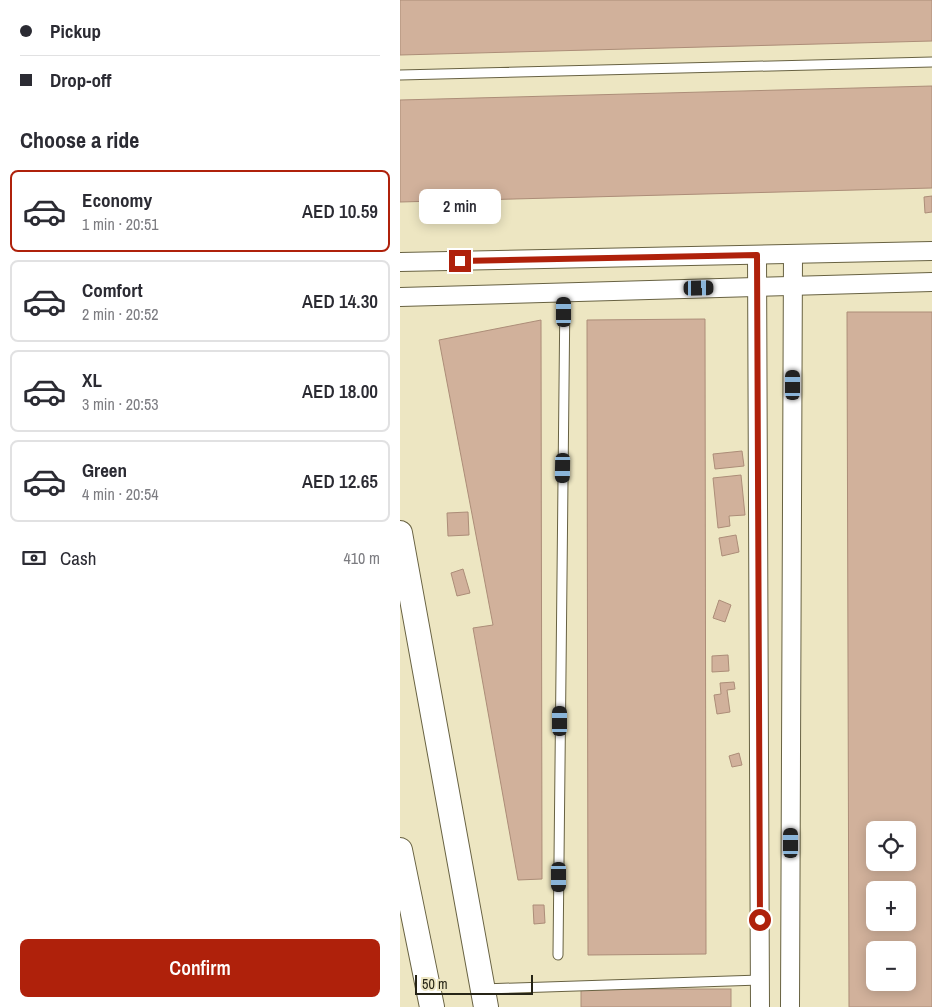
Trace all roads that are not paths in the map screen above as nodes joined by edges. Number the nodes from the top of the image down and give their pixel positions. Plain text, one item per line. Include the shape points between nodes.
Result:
1 (932, 62) edge
2 (400, 75) edge
3 (932, 251) edge
4 (793, 254) junction
5 (757, 255) junction
6 (400, 262) edge
7 (932, 282) edge
8 (793, 286) junction
9 (757, 287) junction
10 (564, 292) junction
11 (400, 296) edge
12 (400, 533) edge
13 (400, 850) edge
14 (558, 955) dead end
15 (760, 980) junction
16 (485, 998) edge
17 (432, 1007) edge
18 (760, 1007) edge
19 (790, 1007) edge

1 - 2 lane
3 - 4 street
4 - 5 street
4 - 8 street
5 - 6 street
5 - 9 street
7 - 8 street
8 - 9 street
8 - 19 street
9 - 10 street
9 - 15 street
10 - 11 street
10 - 14 lane
12 - 16 main road
13 - 17 main road
15 - 16 lane
15 - 18 street

